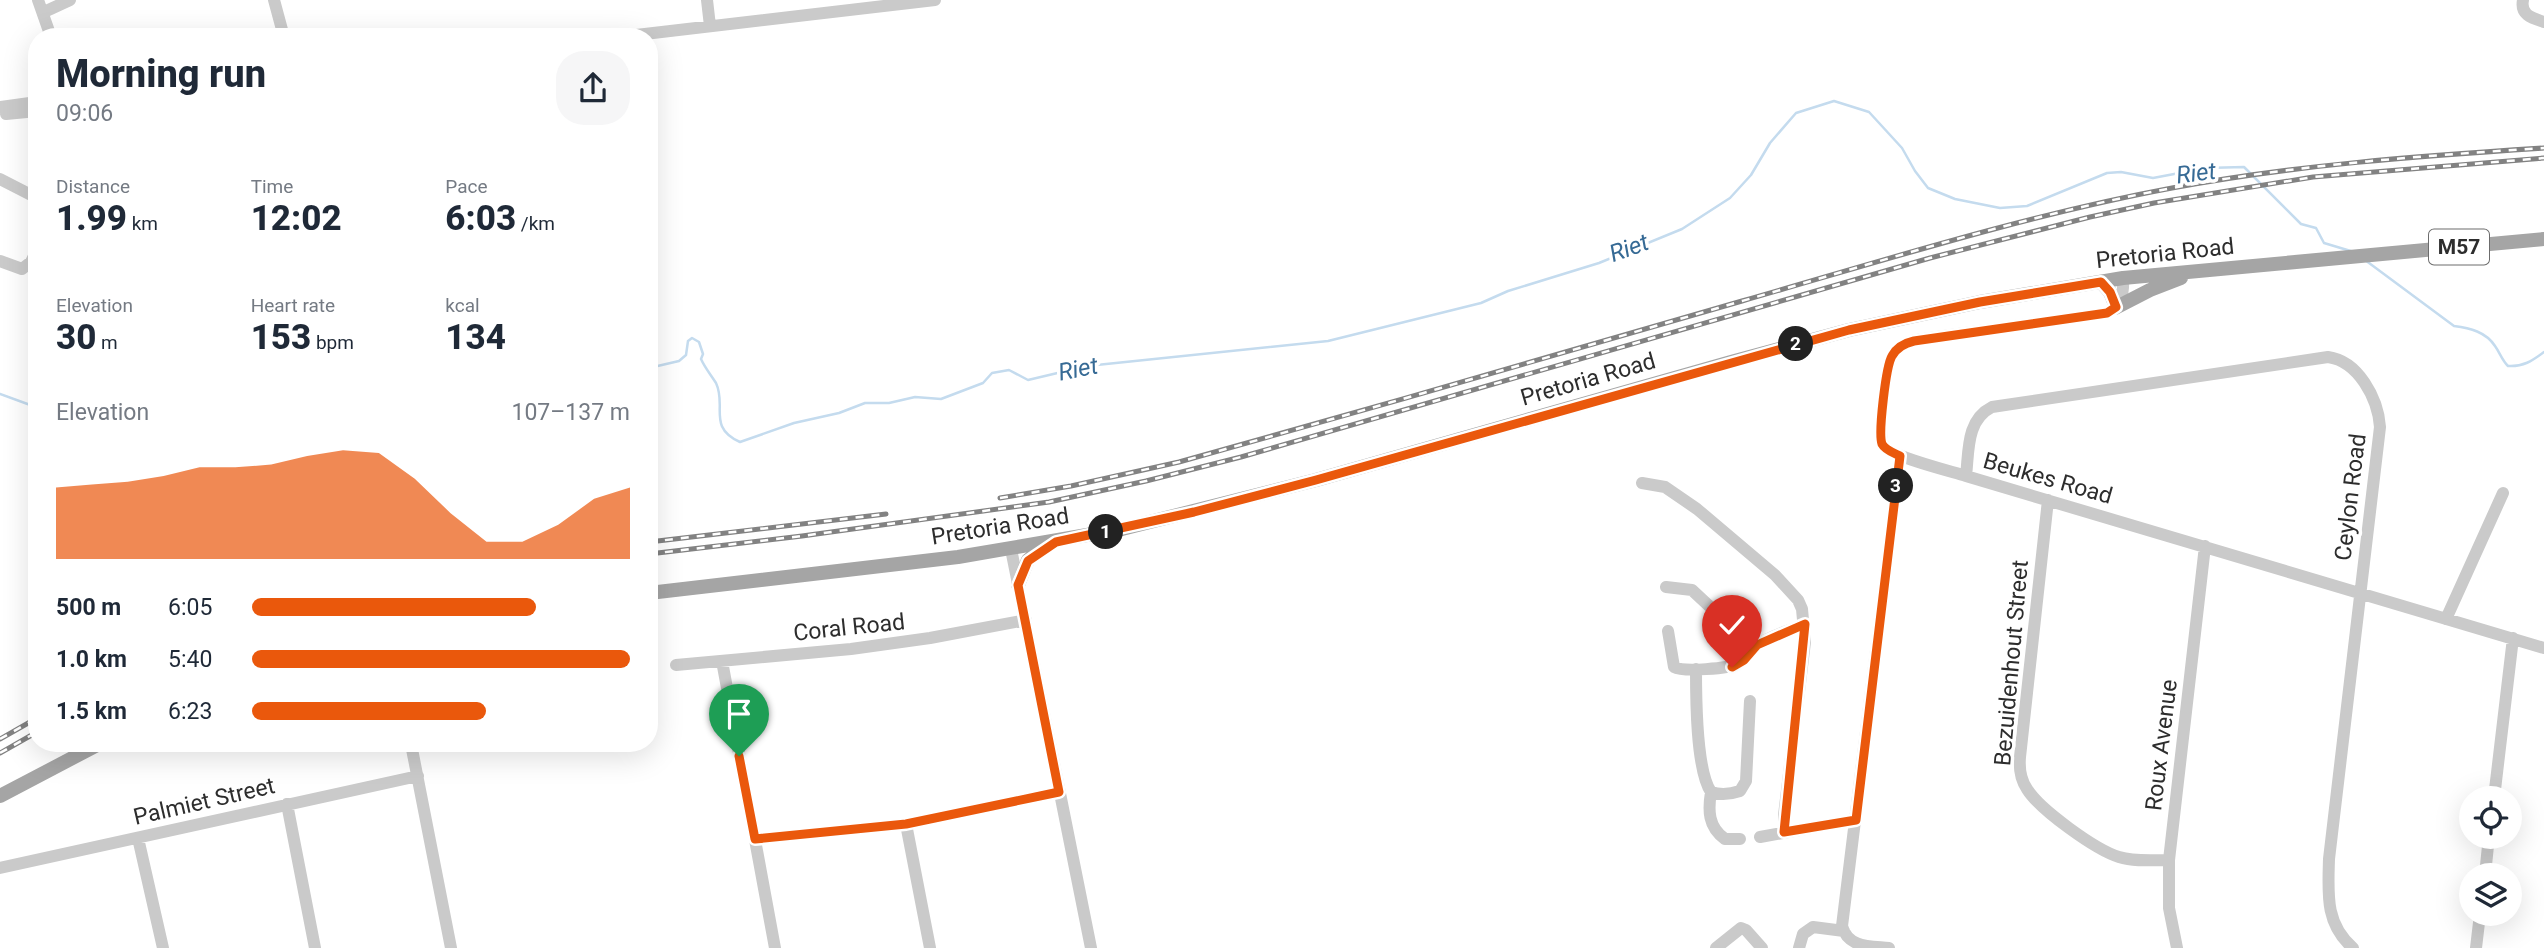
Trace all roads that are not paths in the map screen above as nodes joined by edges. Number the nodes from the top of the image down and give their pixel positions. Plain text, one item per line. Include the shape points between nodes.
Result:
1 (70, 0) edge
2 (274, 0) edge
3 (707, 0) edge
4 (935, 0) edge
5 (2523, 0) edge
6 (41, 6) edge
7 (2544, 22) edge
8 (710, 26) junction
9 (48, 28) edge
10 (282, 28) edge
11 (658, 32) edge
12 (28, 103) edge
13 (0, 107) edge
14 (28, 112) edge
15 (0, 114) edge
16 (0, 179) edge
17 (28, 193) edge
18 (2544, 239) edge
19 (0, 261) edge
20 (28, 264) edge
21 (2195, 272) junction
22 (2123, 278) junction
23 (2101, 282) junction
24 (2115, 307) junction
25 (1900, 456) junction
26 (1966, 476) junction
27 (1642, 483) dead end
28 (2503, 493) dead end
29 (2048, 500) junction
30 (1056, 542) junction
31 (2205, 546) junction
32 (1011, 549) junction
33 (1018, 585) junction
34 (1666, 587) dead end
35 (658, 592) edge
36 (2360, 593) junction
37 (2446, 619) junction
38 (1026, 620) junction
39 (1805, 624) junction
40 (1668, 631) dead end
41 (2513, 638) junction
42 (2543, 645) edge
43 (1753, 647) junction
44 (722, 661) junction
45 (676, 665) dead end
46 (1696, 669) junction
47 (1750, 701) dead end
48 (84, 752) edge
49 (413, 752) edge
50 (418, 776) junction
51 (2495, 786) edge
52 (1059, 792) junction
53 (1711, 792) junction
54 (0, 796) edge
55 (287, 804) junction
56 (1856, 820) junction
57 (906, 824) junction
58 (1784, 832) junction
59 (1760, 837) dead end
60 (138, 838) junction
61 (755, 839) junction
62 (1740, 839) dead end
63 (2169, 860) junction
64 (0, 868) edge
65 (2479, 926) edge
66 (1844, 931) junction
67 (163, 948) edge
68 (314, 948) edge
69 (451, 948) edge
70 (775, 948) edge
71 (930, 948) edge
72 (1091, 948) edge
73 (1716, 948) edge
74 (1762, 948) edge
75 (1799, 948) edge
76 (1889, 948) edge
77 (2177, 948) edge
78 (2353, 948) edge
79 (2476, 948) edge

1 - 6 street
2 - 10 street
3 - 8 street
4 - 8 street
5 - 7 street via 2526,15
6 - 9 street
8 - 11 street
12 - 13 street
14 - 15 street
16 - 17 street
18 - 21 main road, Pretoria Road / M57
19 - 20 street via 22,269
21 - 22 main road, Pretoria Road / M57
21 - 24 main road
22 - 23 main road, Pretoria Road / M57
22 - 24 street via 2123,296
23 - 24 main road
23 - 30 main road, Pretoria Road / M57 via 1849,330 1304,483
24 - 25 street via 2092,316 1914,341 1900,347 1888,365 1882,436 1884,447
25 - 26 street, Beukes Road
25 - 56 street
26 - 29 street, Beukes Road
26 - 36 street, Ceylon Road via 1974,424 1992,407 2337,359 2361,378 2379,419
27 - 39 street via 1675,493 1765,565 1798,600
28 - 37 street
29 - 31 street, Beukes Road
29 - 63 street, Bezuidenhout Street via 2020,757 2022,781 2044,808 2108,853 2129,859
30 - 32 main road, Pretoria Road / M57
30 - 33 main road via 1028,561
31 - 36 street, Beukes Road
31 - 63 street, Roux Avenue
32 - 33 street
32 - 35 main road, Pretoria Road / M57
33 - 38 street
34 - 43 street via 1692,590
36 - 37 street, Beukes Road
36 - 78 street, Ceylon Road via 2328,889 2333,923
37 - 41 street, Beukes Road
38 - 44 street, Coral Road via 878,646
38 - 52 street
39 - 43 street
39 - 58 street
40 - 46 street via 1674,667
41 - 42 street, Beukes Road
41 - 51 street
43 - 46 street via 1732,667
44 - 45 street, Coral Road
44 - 61 street
46 - 53 street via 1701,748
47 - 53 street via 1746,781 1735,793
48 - 54 main road
49 - 50 street
50 - 55 street, Palmiet Street
50 - 69 street
52 - 57 street
52 - 72 street
53 - 62 street via 1708,811 1714,828 1725,839
55 - 60 street, Palmiet Street
55 - 68 street
56 - 58 street
56 - 66 street
57 - 61 street
57 - 71 street
58 - 59 street
60 - 64 street, Palmiet Street
60 - 67 street
61 - 70 street
63 - 77 street, Roux Avenue via 2169,908
65 - 79 street
66 - 75 street via 1813,927 1803,934
66 - 76 street via 1856,944
73 - 74 street via 1741,928

